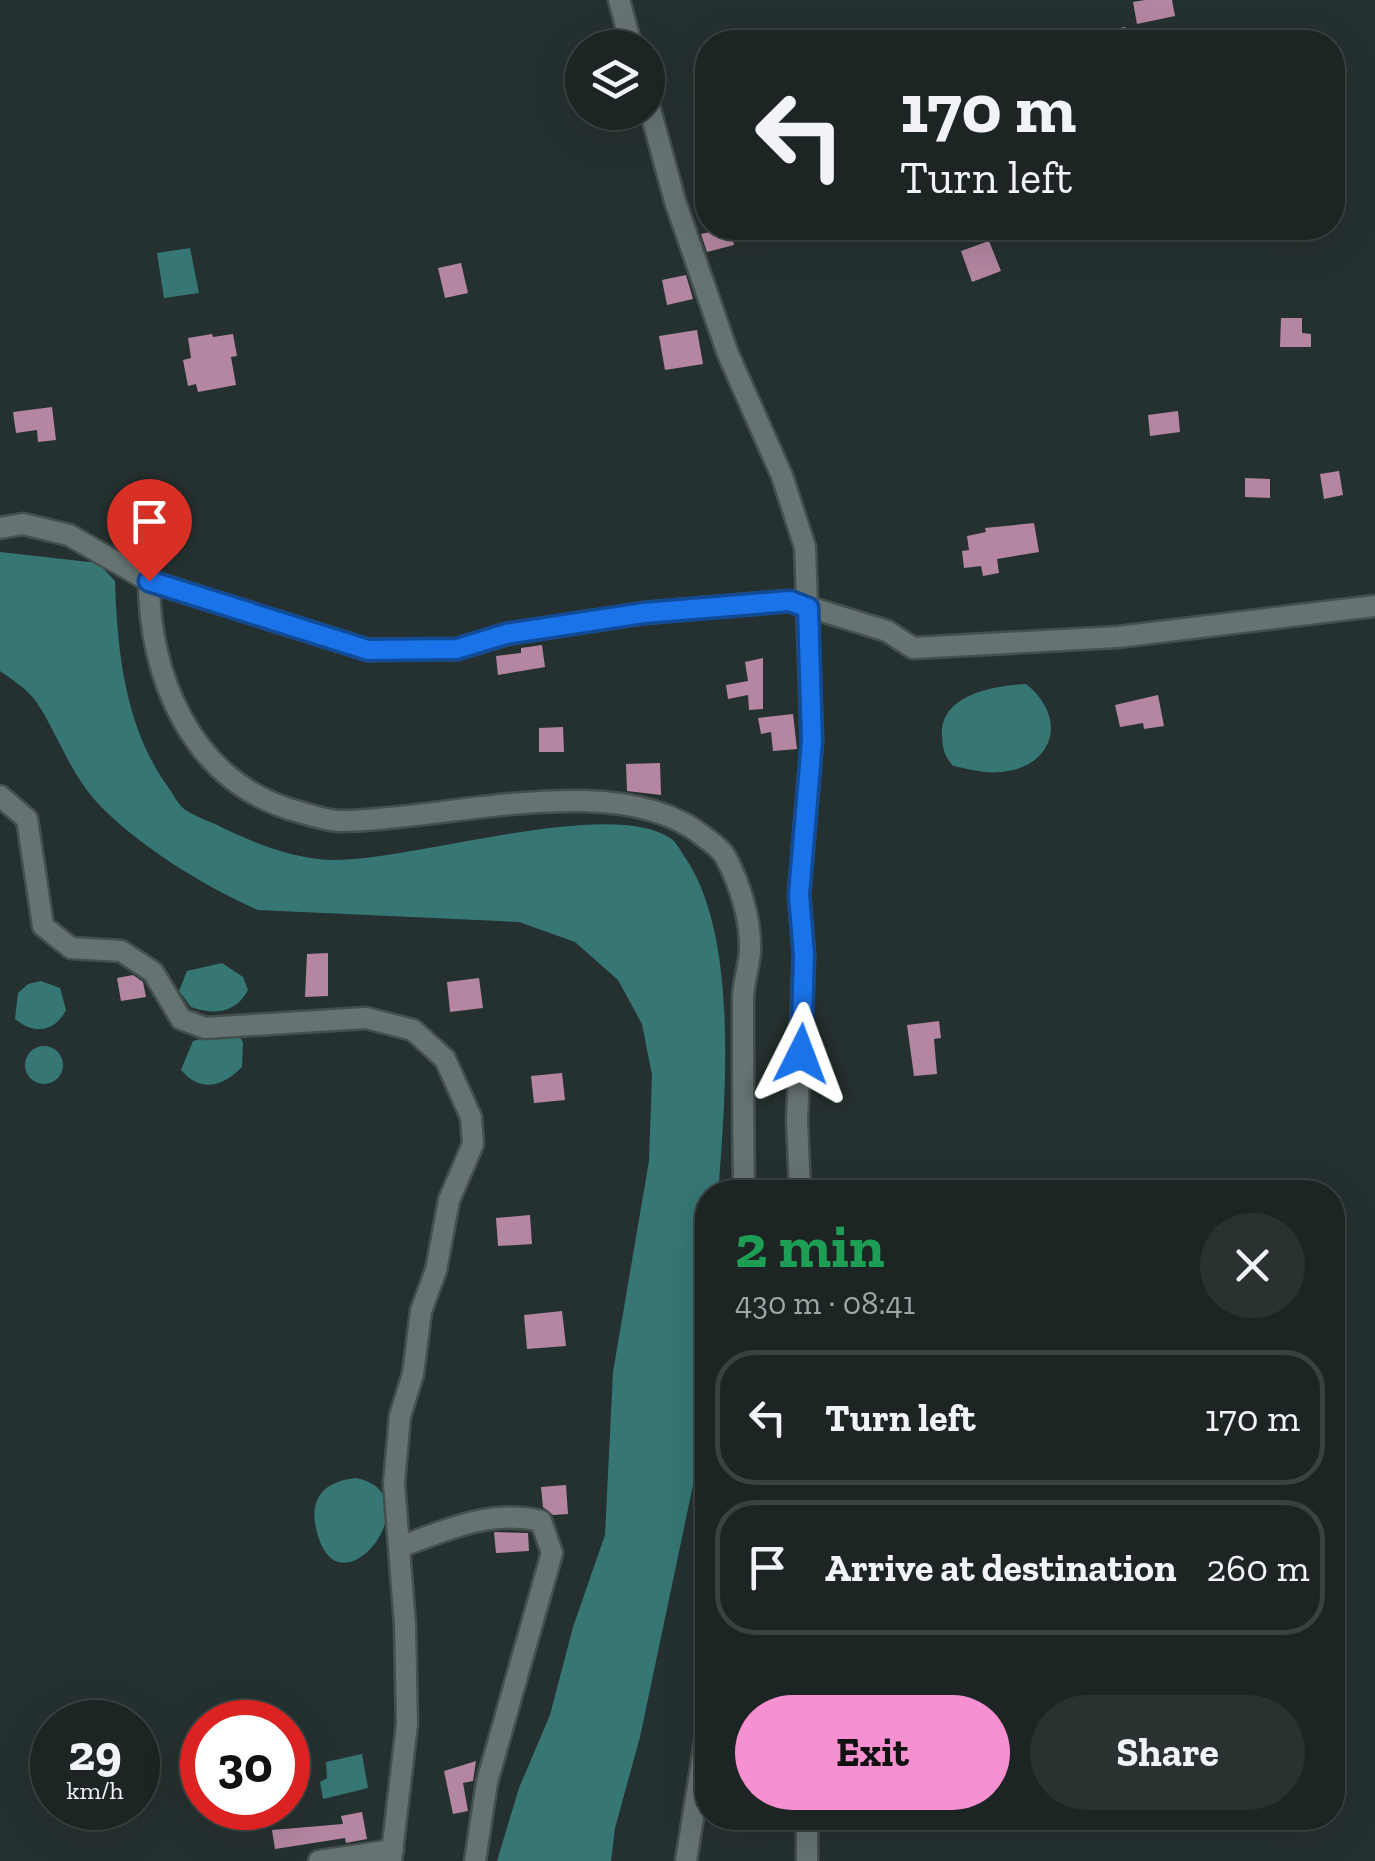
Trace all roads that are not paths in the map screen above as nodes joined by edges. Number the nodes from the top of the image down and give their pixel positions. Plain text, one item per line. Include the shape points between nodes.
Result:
1 (619, 0) edge
2 (627, 30) edge
3 (656, 130) edge
4 (0, 528) edge
5 (149, 581) junction
6 (1375, 606) edge
7 (808, 608) junction
8 (0, 796) edge
9 (744, 1180) edge
10 (799, 1180) edge
11 (400, 1548) junction
12 (695, 1805) edge
13 (807, 1830) edge
14 (392, 1855) edge
15 (318, 1861) edge
16 (474, 1861) edge
17 (686, 1861) edge
18 (807, 1861) edge

1 - 2 street
3 - 7 street via 728,354 805,547
4 - 5 street via 23,524 69,535
5 - 7 street via 368,650 457,649 506,634 644,613 790,601
5 - 9 street via 154,654 176,711 198,746 234,780 276,804 338,821 531,801 628,805 685,822 723,852 744,904 750,950 742,999
6 - 7 street via 1118,638 913,648 887,631
7 - 10 street via 812,741 799,895
8 - 11 street via 27,819 43,926 71,948 120,951 153,972 181,1019 205,1028 366,1018 427,1039 453,1074 471,1117 473,1144 449,1200 400,1416 394,1483
11 - 14 street via 407,1724
11 - 16 street via 460,1525 515,1514 541,1520 552,1553 487,1782
12 - 17 street
13 - 18 street
14 - 15 street

